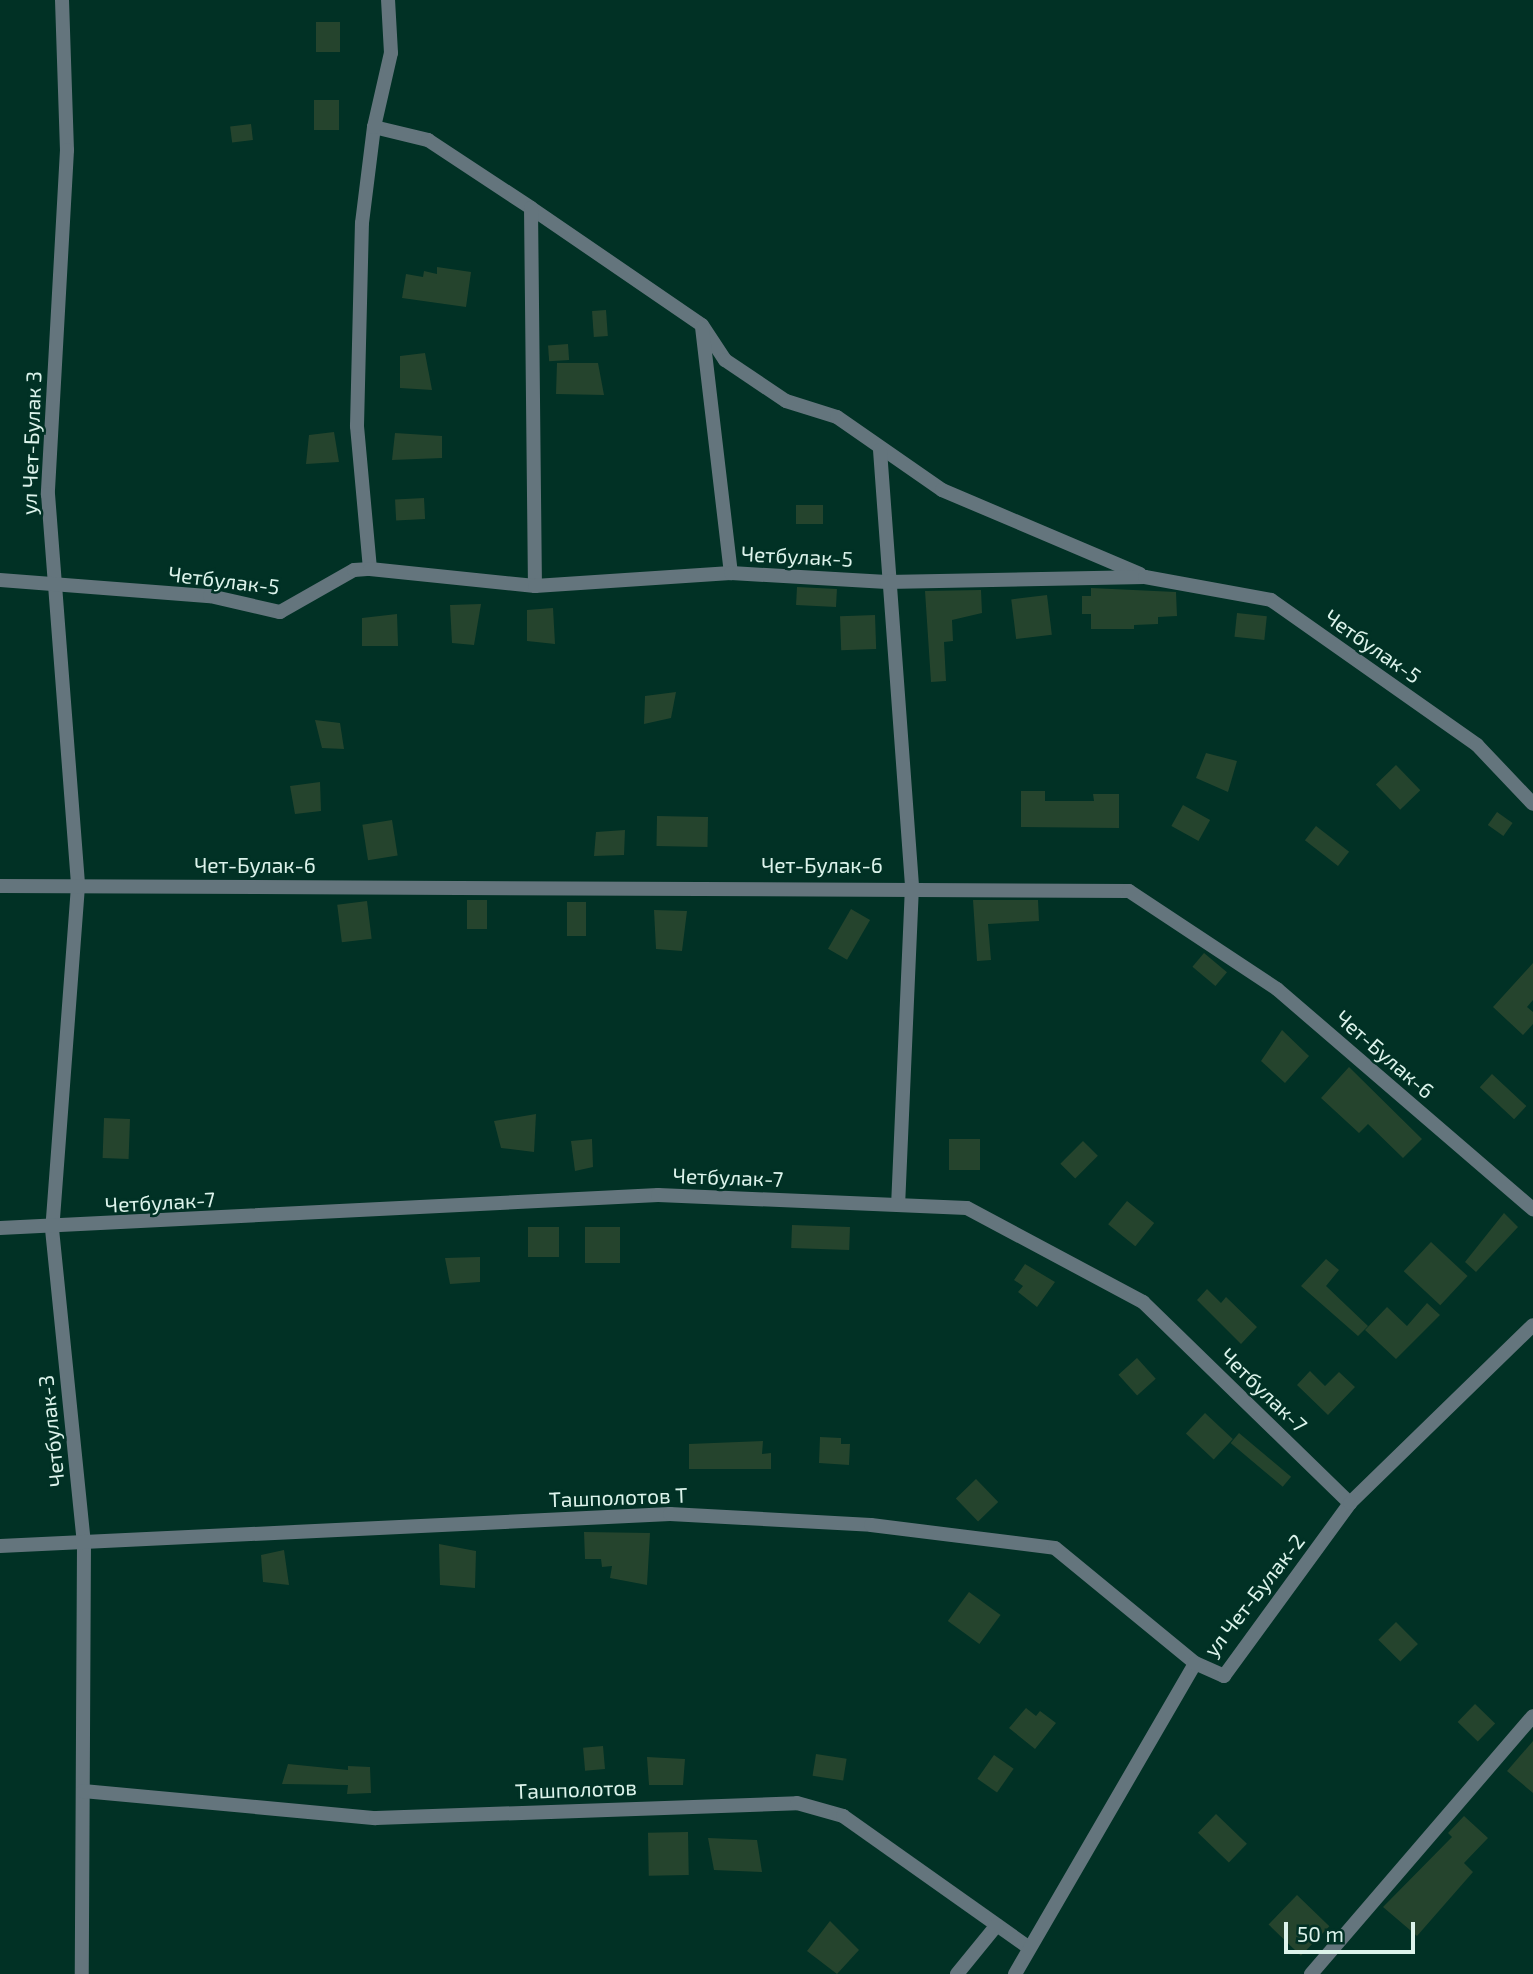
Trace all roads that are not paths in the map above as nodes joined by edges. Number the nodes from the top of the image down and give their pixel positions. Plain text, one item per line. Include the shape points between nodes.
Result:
1 (62, 0) edge
2 (388, 0) edge
3 (374, 127) junction
4 (531, 208) junction
5 (702, 325) junction
6 (880, 450) junction
7 (370, 569) junction
8 (731, 573) junction
9 (1145, 577) junction
10 (0, 580) edge
11 (887, 582) junction
12 (52, 585) junction
13 (535, 586) junction
14 (1533, 804) edge
15 (0, 886) edge
16 (78, 886) junction
17 (912, 886) junction
18 (898, 1205) junction
19 (1533, 1209) edge
20 (0, 1228) edge
21 (52, 1229) junction
22 (1533, 1325) edge
23 (1350, 1503) junction
24 (84, 1544) junction
25 (0, 1546) edge
26 (1195, 1662) junction
27 (1533, 1716) edge
28 (83, 1791) junction
29 (997, 1926) junction
30 (1028, 1947) junction
31 (82, 1974) edge
32 (957, 1974) edge
33 (1015, 1974) edge
34 (1311, 1974) edge

1 - 12 street, ул Чет-Булак 3 via 67,150 48,494
2 - 3 street via 391,53
3 - 4 street via 428,140
3 - 7 street via 362,223 357,426
4 - 5 street
4 - 13 street
5 - 6 street via 725,360 786,401 837,417
5 - 8 street
6 - 9 street via 942,490
6 - 11 street
7 - 12 street, Четбулак-5 via 354,570 280,612 210,596
7 - 13 street, Четбулак-5
8 - 11 street, Четбулак-5
8 - 13 street, Четбулак-5
9 - 11 street, Четбулак-5
9 - 14 street, Четбулак-5 via 1271,600 1477,745
10 - 12 street, Четбулак-5
11 - 17 street
12 - 16 street, ул Чет-Булак 3
15 - 16 street, Чет-Булак-6
16 - 17 street, Чет-Булак-6
16 - 21 street, Четбулак-3
17 - 18 street
17 - 19 street, Чет-Булак-6 via 1129,891 1277,989
18 - 21 street, Четбулак-7 via 658,1195
18 - 23 street, Четбулак-7 via 967,1208 1143,1302
20 - 21 street, Четбулак-7
21 - 24 street, Четбулак-3
22 - 23 street, ул Чет-Булак-2
23 - 26 street, ул Чет-Булак-2 via 1224,1676
24 - 25 street, Ташполотов Т
24 - 26 street, Ташполотов Т via 670,1514 871,1525 1055,1548
24 - 28 street, Четбулак-3
26 - 30 street, ул Чет-Булак-2
27 - 34 street
28 - 29 street, Ташполотов via 376,1818 797,1803 843,1816
28 - 31 street, Четбулак-3
29 - 30 street, Ташполотов
29 - 32 street
30 - 33 street, ул Чет-Булак-2

